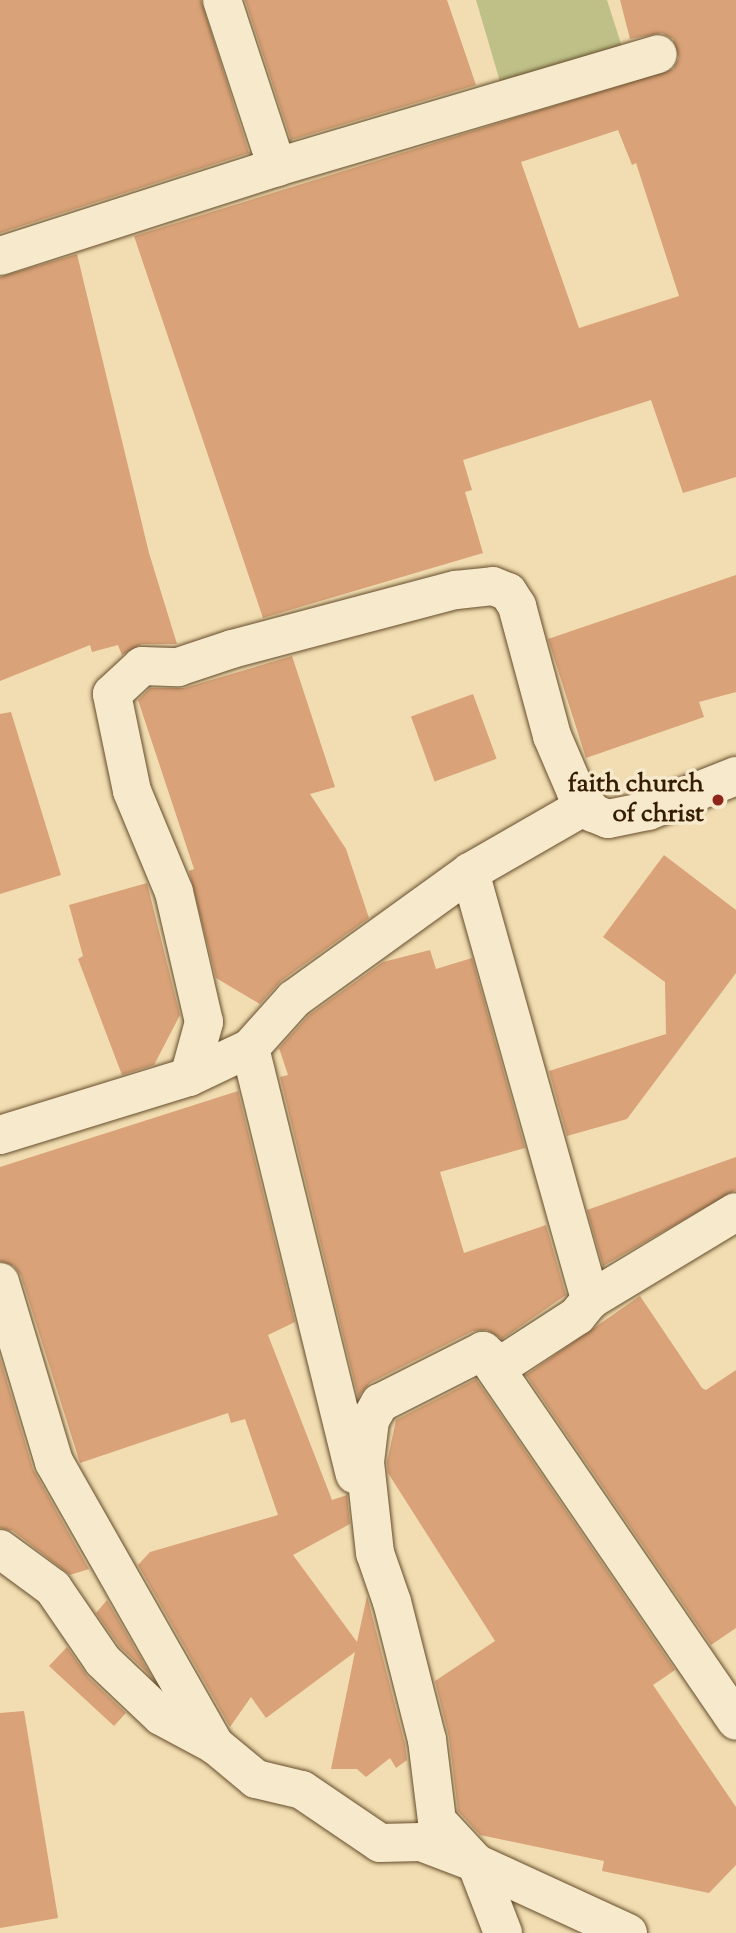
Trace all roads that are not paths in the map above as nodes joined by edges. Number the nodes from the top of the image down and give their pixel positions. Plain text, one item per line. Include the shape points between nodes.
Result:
1 (222, 0) edge
2 (658, 54) dead end
3 (277, 167) junction
4 (0, 256) edge
5 (736, 776) edge
6 (585, 806) junction
7 (470, 872) junction
8 (250, 1048) junction
9 (188, 1077) junction
10 (0, 1135) edge
11 (736, 1212) edge
12 (0, 1282) edge
13 (590, 1300) junction
14 (482, 1351) junction
15 (0, 1549) edge
16 (375, 1553) junction
17 (736, 1721) edge
18 (215, 1745) junction
19 (476, 1863) junction
20 (503, 1933) edge
21 (628, 1933) edge

1 - 3 street
2 - 3 street
3 - 4 street
5 - 6 street via 622,817 608,819
6 - 7 street
6 - 9 street via 552,736 517,606 508,592 493,586 456,590 178,667 142,666 112,694 132,790 174,892 204,1022
7 - 8 street via 295,999
7 - 13 street
8 - 9 street
8 - 16 street
9 - 10 street
11 - 13 street
12 - 18 street via 54,1462
13 - 14 street via 577,1315 500,1366
14 - 16 street via 380,1404 370,1420 365,1462
14 - 17 street
15 - 18 street via 53,1588 103,1661 161,1716
16 - 19 street via 427,1740 437,1821
18 - 19 street via 256,1779 302,1790 380,1843 421,1842
19 - 20 street
19 - 21 street

